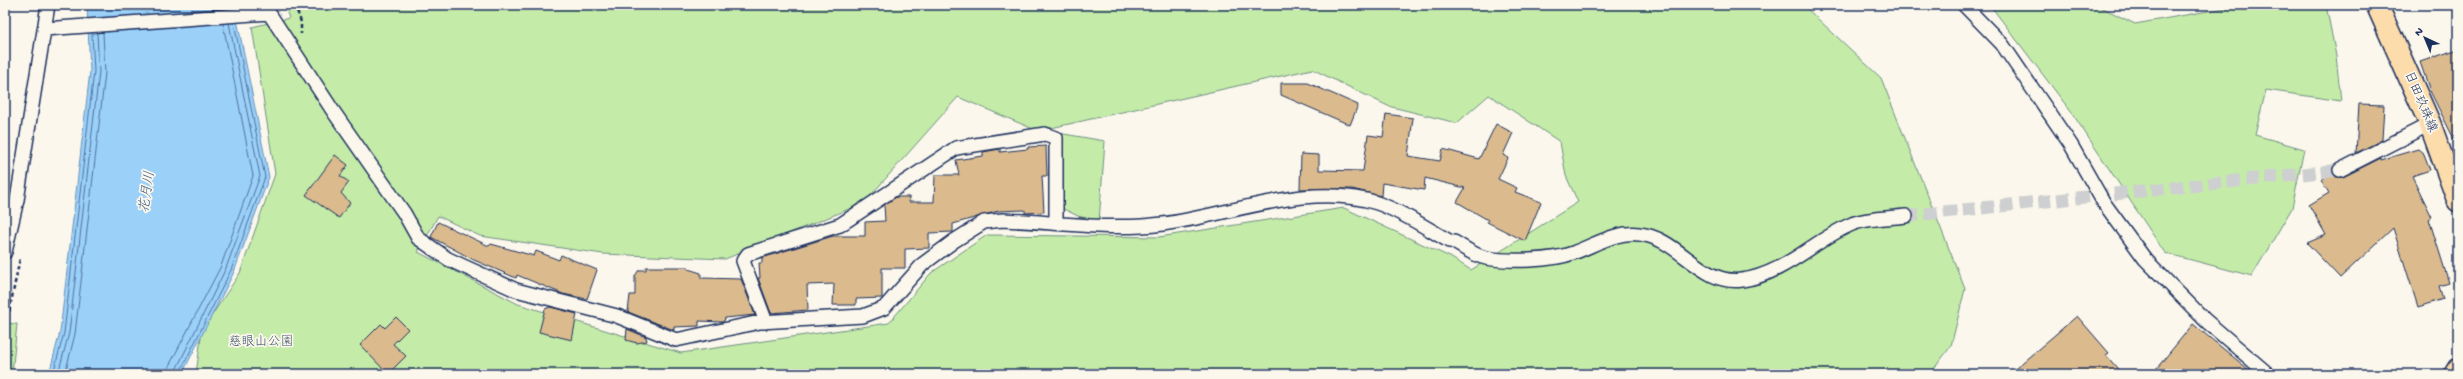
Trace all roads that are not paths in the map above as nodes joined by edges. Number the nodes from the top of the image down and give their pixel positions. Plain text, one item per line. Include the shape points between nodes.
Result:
1 (48, 5) edge
2 (1964, 5) edge
3 (2377, 5) edge
4 (267, 9) edge
5 (44, 29) junction
6 (2430, 124) junction
7 (2340, 170) tunnel mouth
8 (2458, 201) edge
9 (1906, 216) tunnel mouth
10 (1056, 223) junction
11 (5, 252) edge
12 (766, 322) junction
13 (2458, 369) edge
14 (2268, 374) edge
15 (2455, 374) edge

1 - 5 street
2 - 14 street via 2002,44 2071,145 2104,203 2145,258 2205,320
3 - 6 main road, 日田玖珠線
4 - 5 street
4 - 12 street via 332,111 404,213 418,238 448,259 516,290 618,316 676,340
5 - 11 street via 17,200
6 - 7 street
6 - 8 main road, 日田玖珠線
9 - 10 street via 1853,223 1764,275 1740,281 1717,277 1664,242 1640,234 1619,234 1571,254 1523,261 1485,258 1454,242 1449,242 1398,211 1351,197 1308,196 1163,224 1126,227
10 - 12 street via 1003,220 984,222 923,264 884,308 863,316
10 - 12 street via 1056,138 1045,134 956,148 840,225 748,254 743,261
13 - 15 main road

